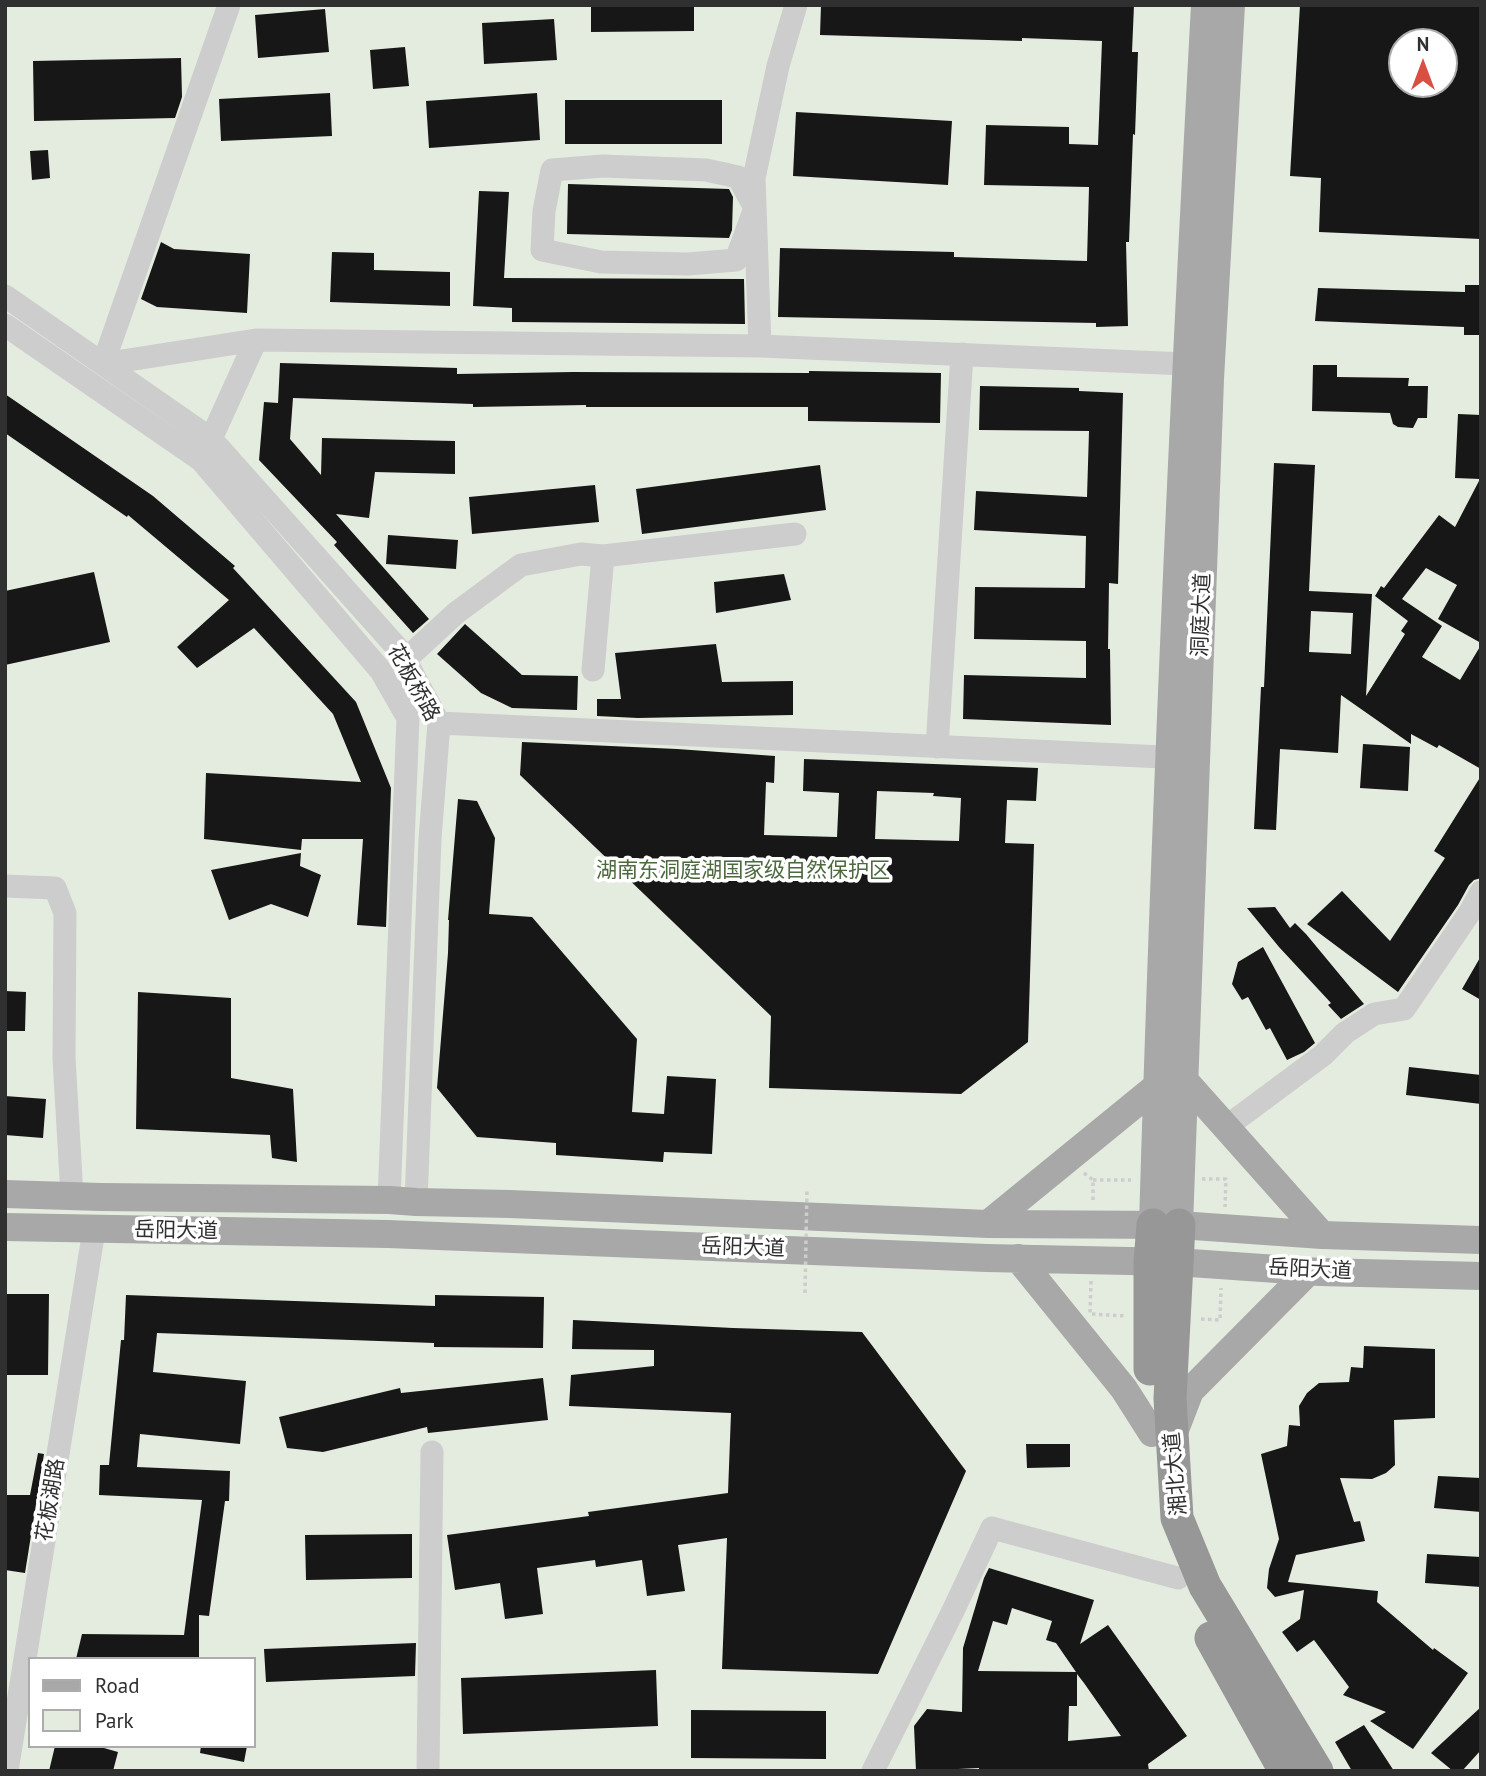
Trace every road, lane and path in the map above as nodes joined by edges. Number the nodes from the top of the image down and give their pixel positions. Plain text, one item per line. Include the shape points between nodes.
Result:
1 (229, 5) edge
2 (796, 5) edge
3 (1205, 5) edge
4 (1231, 5) edge
5 (755, 208) junction
6 (5, 296) edge
7 (5, 325) edge
8 (256, 341) junction
9 (760, 346) junction
10 (962, 354) junction
11 (103, 364) junction
12 (1186, 364) junction
13 (211, 439) junction
14 (795, 534) dead end
15 (603, 556) junction
16 (405, 660) junction
17 (593, 670) dead end
18 (439, 723) junction
19 (937, 747) junction
20 (1183, 758) junction
21 (5, 886) edge
22 (1481, 892) edge
23 (1184, 1080) junction
24 (1156, 1087) junction
25 (1226, 1127) junction
26 (807, 1189) dead end
27 (5, 1194) edge
28 (72, 1196) junction
29 (403, 1201) junction
30 (988, 1224) junction
31 (1166, 1225) junction
32 (5, 1227) edge
33 (94, 1230) junction
34 (1322, 1235) junction
35 (1481, 1240) edge
36 (1018, 1258) junction
37 (1163, 1262) junction
38 (1310, 1271) junction
39 (1481, 1276) edge
40 (805, 1293) dead end
41 (1162, 1435) junction
42 (432, 1452) dead end
43 (1178, 1578) junction
44 (7, 1771) edge
45 (428, 1771) edge
46 (873, 1771) edge
47 (1285, 1771) edge
48 (1317, 1771) edge

1 - 11 street
2 - 5 street via 754,177
3 - 12 main road, 洞庭大道
4 - 20 main road, 洞庭大道
5 - 5 street via 738,177 706,170 603,166 552,170 542,250 601,262 736,260
5 - 9 street
6 - 11 street, 花板桥路
7 - 29 street, 花板桥路 via 201,460 381,671 408,718
8 - 9 street
8 - 11 street
8 - 13 street
9 - 10 street
10 - 12 street
10 - 19 street
11 - 13 street, 花板桥路
12 - 20 main road, 洞庭大道
13 - 16 street, 花板桥路
14 - 15 street
15 - 16 street via 581,554 521,565 456,613
15 - 17 street
16 - 18 street, 花板桥路
18 - 19 street
18 - 29 street, 花板桥路
19 - 20 street
20 - 23 main road, 洞庭大道
20 - 24 main road, 洞庭大道
21 - 28 street via 55,888 65,913 64,1058
22 - 25 street via 1404,1009 1374,1014 1345,1032 1323,1055
23 - 25 main road
23 - 31 main road, 洞庭大道
24 - 30 main road
24 - 31 main road, 洞庭大道
25 - 34 main road
26 - 40 path, bridge
27 - 28 main road, 岳阳大道
28 - 29 main road, 岳阳大道
29 - 30 main road, 岳阳大道
30 - 31 main road, 岳阳大道
31 - 34 main road, 岳阳大道
31 - 37 highway, 湘北大道
32 - 33 main road, 岳阳大道
33 - 36 main road, 岳阳大道 via 388,1234
33 - 44 street, 花板湖路
34 - 35 main road, 岳阳大道
36 - 37 main road, 岳阳大道
36 - 41 main road
37 - 38 main road, 岳阳大道
37 - 41 highway, 湘北大道 via 1170,1398
38 - 39 main road, 岳阳大道
38 - 41 main road via 1190,1391
41 - 43 highway, 湘北大道 via 1157,1523
41 - 48 highway, 湘北大道 via 1177,1518 1205,1586
42 - 45 street
43 - 46 street via 992,1528
43 - 47 highway, 湘北大道

